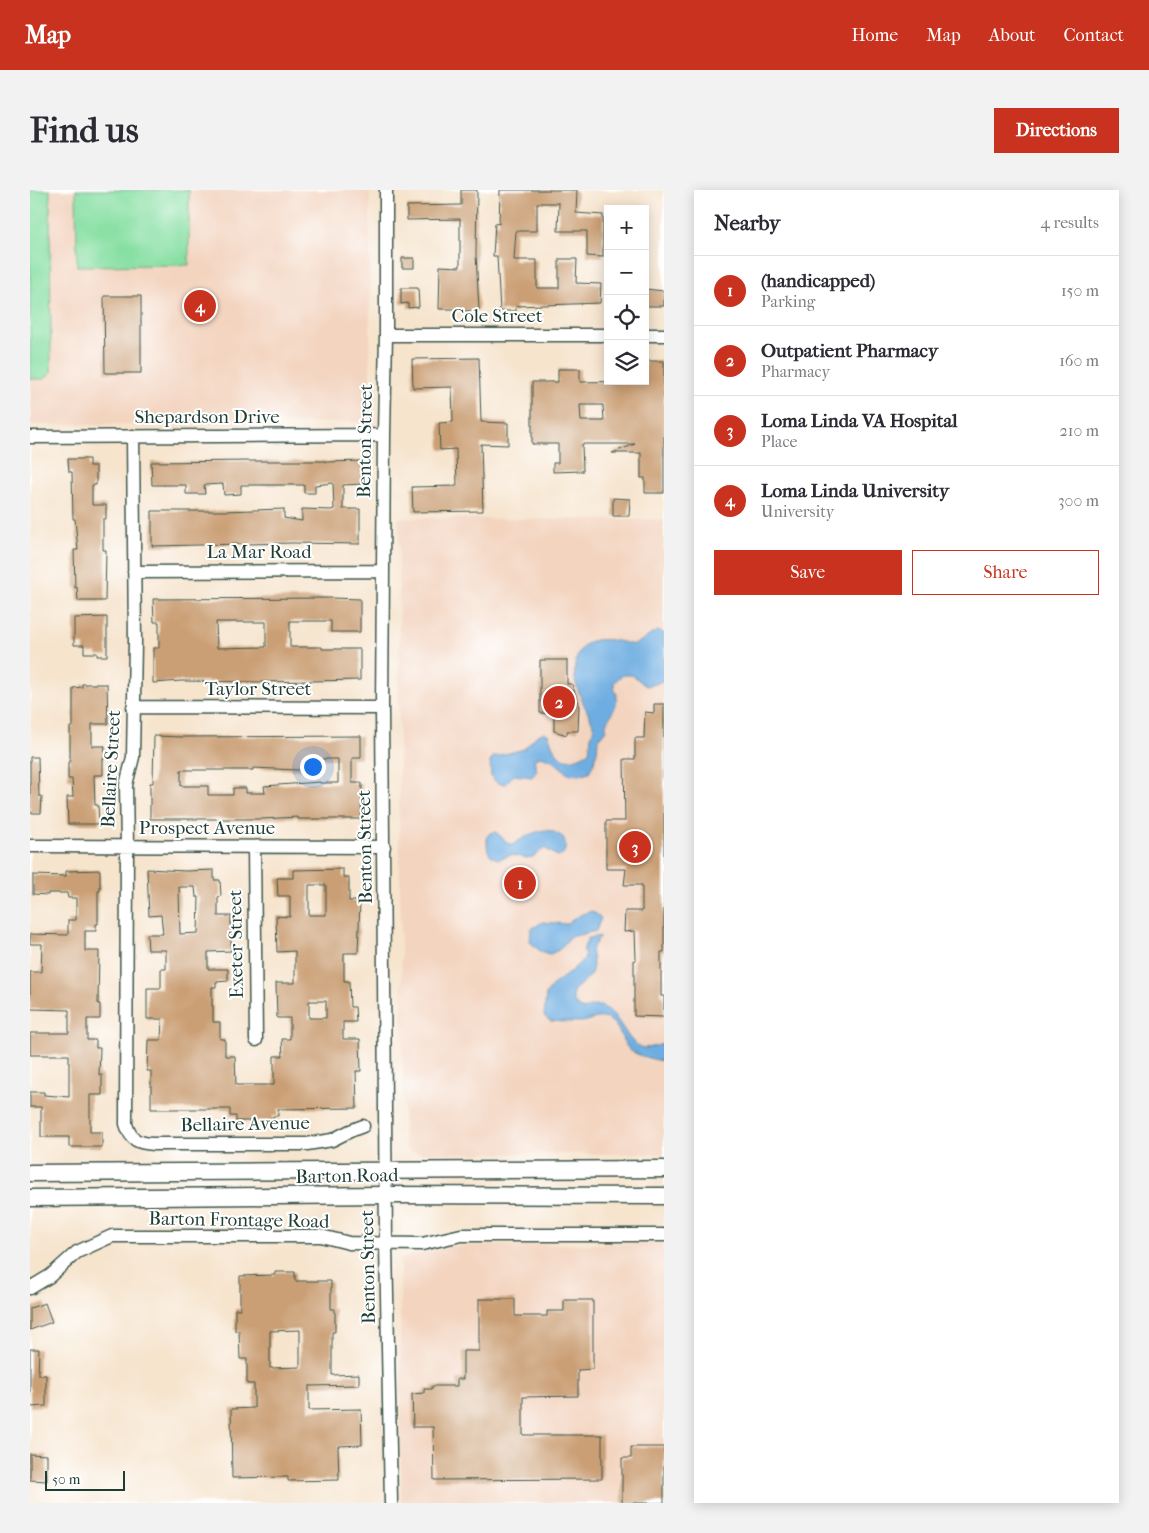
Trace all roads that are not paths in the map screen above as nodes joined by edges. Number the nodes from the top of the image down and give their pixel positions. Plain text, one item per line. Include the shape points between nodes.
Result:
1 (386, 190) edge
2 (386, 334) junction
3 (604, 335) edge
4 (649, 335) edge
5 (664, 335) edge
6 (384, 435) junction
7 (133, 436) junction
8 (30, 437) edge
9 (383, 571) junction
10 (134, 572) junction
11 (133, 707) junction
12 (382, 708) junction
13 (30, 846) edge
14 (127, 846) junction
15 (384, 847) junction
16 (254, 848) junction
17 (256, 1040) dead end
18 (363, 1126) dead end
19 (129, 1133) joint
20 (664, 1169) edge
21 (386, 1170) junction
22 (30, 1173) edge
23 (386, 1195) junction
24 (664, 1196) edge
25 (30, 1198) edge
26 (664, 1235) edge
27 (386, 1244) junction
28 (30, 1288) edge
29 (391, 1503) edge

1 - 2 street, Benton Street
2 - 3 street, Cole Street
2 - 6 street, Benton Street
4 - 5 street
6 - 7 street, Shepardson Drive
6 - 9 street, Benton Street
7 - 8 street, Shepardson Drive
7 - 10 street, Bellaire Street
9 - 10 street, La Mar Road
9 - 12 street, Benton Street
10 - 11 street, Bellaire Street
11 - 12 street, Taylor Street
11 - 14 street, Bellaire Street via 133,757 126,785
12 - 15 street, Benton Street
13 - 14 street, Prospect Avenue
14 - 16 street, Prospect Avenue
14 - 19 street, Bellaire Street via 126,1124
15 - 16 street, Prospect Avenue
15 - 21 street, Benton Street
16 - 17 street, Exeter Street
18 - 19 street, Bellaire Avenue via 332,1140 306,1144 154,1144 140,1143
20 - 21 main road, Barton Road
21 - 22 main road, Barton Road
21 - 23 street, Benton Street
23 - 24 main road, Barton Road
23 - 25 main road, Barton Road
23 - 27 street, Benton Street
26 - 27 street, Barton Frontage Road via 461,1235 422,1244
27 - 28 street, Barton Frontage Road via 349,1243 321,1236 112,1236 77,1252 50,1276
27 - 29 street, Benton Street

